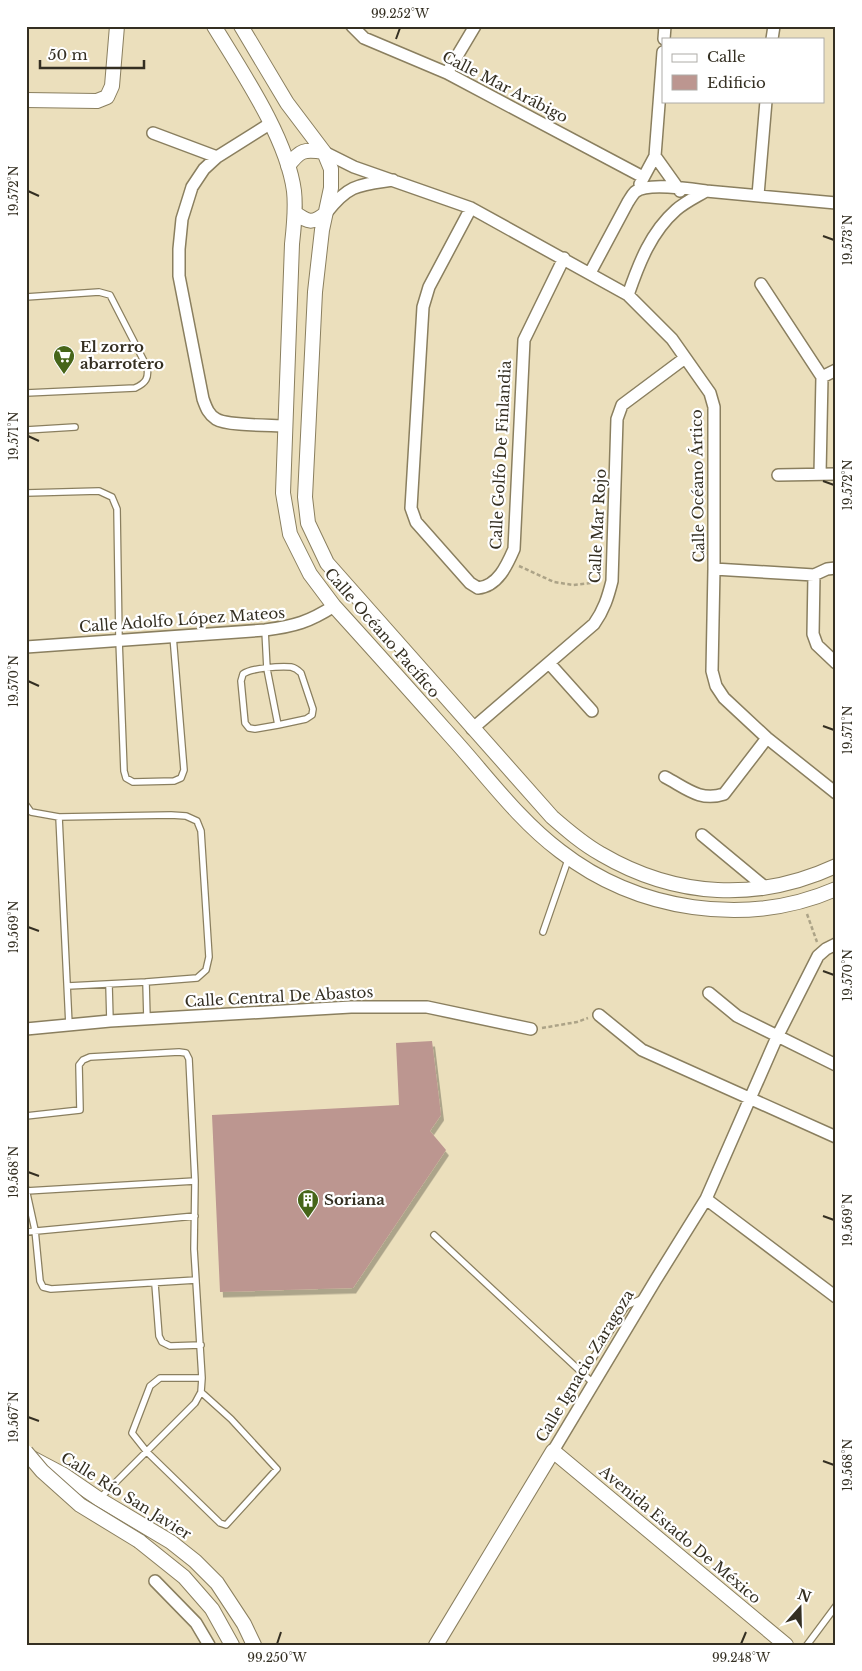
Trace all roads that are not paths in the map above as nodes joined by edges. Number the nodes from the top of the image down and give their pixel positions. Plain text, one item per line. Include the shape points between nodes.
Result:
1 (117, 26) edge
2 (214, 26) edge
3 (241, 26) edge
4 (352, 26) edge
5 (475, 26) edge
6 (662, 65) edge
7 (447, 73) junction
8 (26, 100) edge
9 (766, 102) edge
10 (271, 123) junction
11 (153, 133) dead end
12 (324, 152) junction
13 (655, 156) junction
14 (217, 157) junction
15 (288, 166) junction
16 (643, 177) junction
17 (394, 180) junction
18 (678, 187) junction
19 (706, 191) junction
20 (635, 192) junction
21 (758, 194) junction
22 (685, 203) junction
23 (836, 203) edge
24 (472, 208) junction
25 (295, 213) junction
26 (325, 214) junction
27 (564, 258) junction
28 (590, 273) junction
29 (761, 284) dead end
30 (628, 295) junction
31 (26, 297) edge
32 (685, 358) junction
33 (836, 370) edge
34 (822, 377) junction
35 (26, 393) edge
36 (286, 426) junction
37 (75, 427) dead end
38 (26, 430) edge
39 (820, 474) junction
40 (836, 474) edge
41 (778, 475) dead end
42 (26, 493) edge
43 (836, 568) edge
44 (714, 569) junction
45 (814, 575) junction
46 (334, 606) junction
47 (265, 630) junction
48 (173, 636) junction
49 (119, 640) junction
50 (26, 647) edge
51 (836, 663) edge
52 (549, 664) junction
53 (267, 669) junction
54 (592, 712) dead end
55 (278, 725) junction
56 (472, 729) junction
57 (767, 738) junction
58 (665, 777) dead end
59 (836, 793) edge
60 (26, 805) edge
61 (59, 817) junction
62 (702, 835) dead end
63 (569, 857) junction
64 (836, 866) edge
65 (766, 888) junction
66 (836, 889) edge
67 (543, 932) dead end
68 (836, 944) edge
69 (146, 982) junction
70 (109, 984) junction
71 (68, 986) junction
72 (709, 993) dead end
73 (599, 1015) road end
74 (147, 1018) junction
75 (110, 1021) junction
76 (69, 1025) junction
77 (26, 1029) edge
78 (531, 1029) road end
79 (777, 1037) junction
80 (836, 1065) edge
81 (749, 1099) junction
82 (26, 1116) edge
83 (836, 1137) edge
84 (195, 1181) junction
85 (26, 1190) edge
86 (706, 1199) junction
87 (195, 1216) junction
88 (34, 1230) junction
89 (26, 1232) edge
90 (434, 1235) dead end
91 (196, 1280) junction
92 (155, 1284) junction
93 (835, 1296) edge
94 (645, 1297) junction
95 (201, 1345) junction
96 (583, 1374) junction
97 (202, 1378) junction
98 (594, 1383) junction
99 (201, 1392) junction
100 (553, 1451) junction
101 (147, 1452) junction
102 (26, 1454) edge
103 (99, 1499) junction
104 (155, 1581) dead end
105 (836, 1606) edge
106 (209, 1645) edge
107 (232, 1645) edge
108 (254, 1645) edge
109 (436, 1645) edge
110 (786, 1645) edge
111 (807, 1645) edge

1 - 8 street via 112,86 107,97 97,101
2 - 10 street, Calle Océano Pacífico
3 - 12 street, Calle Océano Pacífico via 287,104
4 - 7 street, Calle Mar Arábigo via 364,38
5 - 7 street
6 - 13 street
7 - 16 street, Calle Mar Arábigo
9 - 21 street
10 - 14 street
10 - 15 street, Calle Océano Pacífico
11 - 14 street
12 - 15 street via 303,151
12 - 17 street, Calle Océano Ártico via 354,167
12 - 26 street, Calle Océano Pacífico via 331,169 331,188
13 - 16 street
13 - 18 street
14 - 36 street via 204,168 192,187 182,219 178,249 179,276 203,399 208,412 216,420
15 - 25 street, Calle Océano Pacífico
16 - 20 street
17 - 24 street, Calle Océano Ártico
17 - 26 street via 351,188
18 - 19 street
18 - 20 street via 646,188
18 - 22 street
19 - 21 street
19 - 22 street
20 - 28 street
21 - 23 street
22 - 30 street via 652,237
24 - 27 street, Calle Océano Ártico
24 - 27 street, Calle Golfo De Finlandia via 429,287 423,307 411,508 416,522 478,588 486,587 505,569 514,549 524,340
25 - 26 street via 310,221
25 - 36 street, Calle Océano Pacífico
26 - 56 street, Calle Océano Pacífico via 315,292 304,497 308,523 327,564
27 - 28 street, Calle Océano Ártico
28 - 30 street, Calle Océano Ártico
29 - 34 street
30 - 32 street, Calle Océano Ártico via 672,339
31 - 35 lane via 99,292 110,295 147,367 148,376 144,384 135,388
32 - 44 street, Calle Océano Ártico via 710,393 714,407
32 - 52 street, Calle Mar Rojo via 622,405 618,419 612,581 602,613 594,624
33 - 34 street
34 - 39 street
36 - 46 street, Calle Océano Pacífico via 283,494 290,534 310,574
37 - 38 lane
39 - 40 street
39 - 41 street
42 - 49 lane via 99,491 112,496 117,509
43 - 45 street
44 - 45 street
44 - 57 street, Calle Océano Ártico via 712,672 716,686 724,698
45 - 51 street via 814,634 817,645
46 - 47 street, Calle Adolfo López Mateos via 316,618 292,627
46 - 63 street, Calle Océano Pacífico via 515,808
47 - 48 street, Calle Adolfo López Mateos
47 - 53 lane
48 - 49 street, Calle Adolfo López Mateos
48 - 49 lane via 184,770 181,778 174,780 133,782 126,778
49 - 50 street, Calle Adolfo López Mateos
52 - 54 street
52 - 56 street, Calle Mar Rojo
53 - 55 lane
53 - 55 lane via 242,674 245,723 255,729
53 - 55 lane via 298,669 313,709 312,715 306,719
56 - 65 street, Calle Océano Pacífico via 552,818 600,854 661,881 692,888 731,891
57 - 58 street via 724,794 701,796
57 - 59 street, Calle Océano Ártico
60 - 61 lane via 38,815
61 - 69 lane via 170,815 197,821 201,831 209,957 206,970 197,978
61 - 71 lane
62 - 65 street
63 - 66 street, Calle Océano Pacífico via 611,883 648,897 721,911 790,904
63 - 67 lane
64 - 65 street, Calle Océano Pacífico via 814,876
68 - 79 street, Calle Ignacio Zaragoza via 818,956
69 - 70 lane
69 - 74 lane
70 - 71 lane
70 - 75 lane
71 - 76 lane
72 - 79 street via 737,1016
73 - 81 street via 642,1050
74 - 75 street, Calle Central De Abastos
74 - 78 street, Calle Central De Abastos via 351,1007 427,1007
75 - 76 street, Calle Central De Abastos
76 - 77 street, Calle Central De Abastos
79 - 80 street
79 - 81 street, Calle Ignacio Zaragoza
81 - 83 street
81 - 86 street, Calle Ignacio Zaragoza
82 - 84 lane via 80,1110 79,1065 90,1057 186,1053 189,1059
84 - 85 lane
84 - 87 lane
85 - 88 lane
86 - 93 street
86 - 94 street, Calle Ignacio Zaragoza
87 - 88 lane
87 - 91 lane
88 - 89 lane
88 - 92 lane via 40,1282 44,1287
90 - 96 lane
91 - 92 lane
91 - 95 lane
92 - 95 lane via 162,1342 170,1346
94 - 96 lane via 626,1306
94 - 98 street, Calle Ignacio Zaragoza
95 - 97 lane
96 - 98 lane
97 - 99 lane
97 - 101 lane via 160,1378 150,1386 132,1430
98 - 100 street, Calle Ignacio Zaragoza
99 - 101 lane via 195,1403
99 - 101 lane via 254,1442 277,1469 226,1525 220,1523
100 - 109 street, Calle Ignacio Zaragoza
100 - 110 street, Avenida Estado De México
101 - 103 lane
102 - 103 street, Calle Río San Javier
102 - 107 street, Calle Río San Javier, bridge via 80,1505 139,1541 184,1577 212,1608
103 - 108 street, Calle Río San Javier via 171,1542 195,1561 217,1584
104 - 106 street via 196,1623
105 - 111 lane

